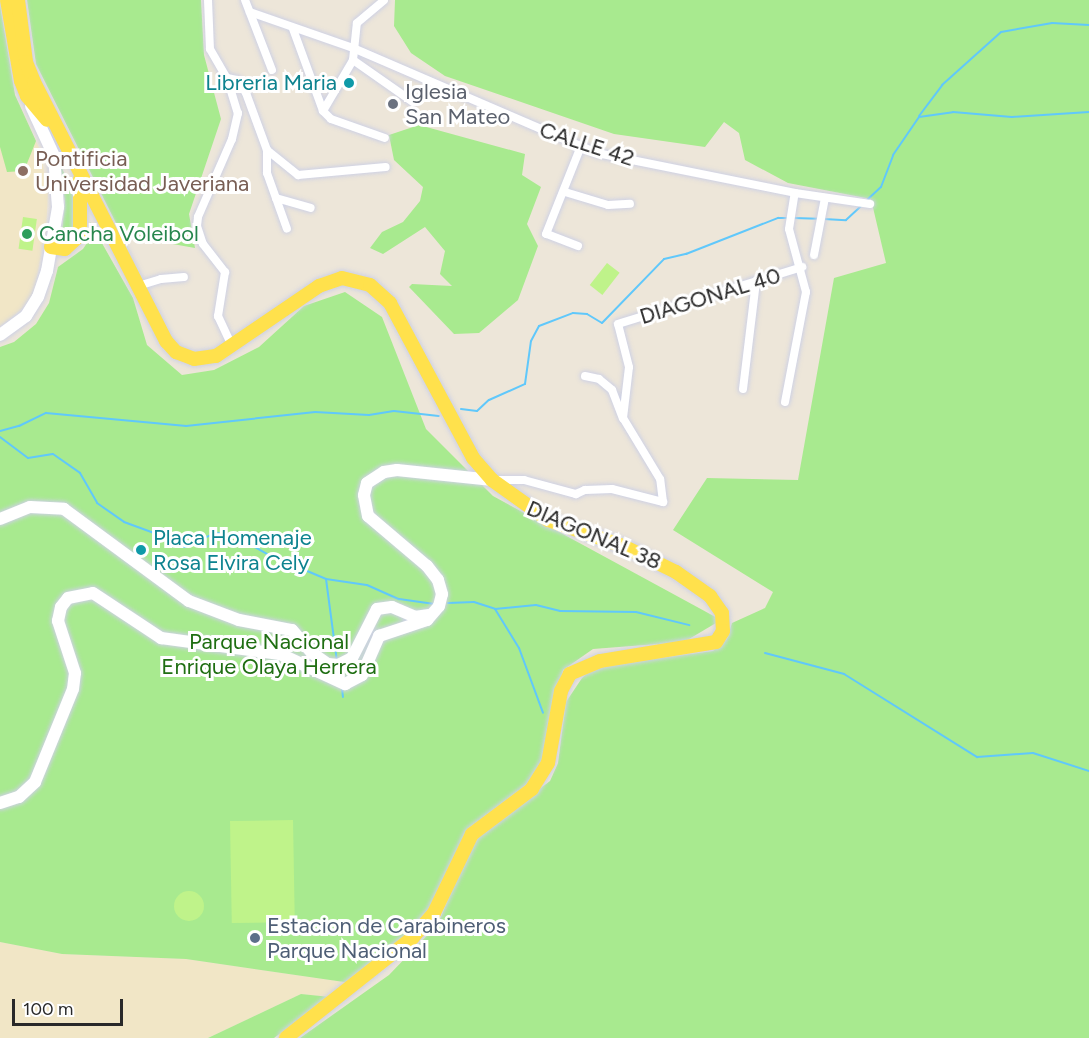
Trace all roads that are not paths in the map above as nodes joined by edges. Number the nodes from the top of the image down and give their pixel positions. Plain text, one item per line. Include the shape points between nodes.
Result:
1 (7, 0) edge
2 (18, 0) edge
3 (208, 0) edge
4 (245, 0) edge
5 (384, 0) edge
6 (250, 12) junction
7 (293, 29) junction
8 (353, 48) junction
9 (353, 60) junction
10 (388, 65) junction
11 (272, 70) dead end
12 (374, 77) junction
13 (227, 78) junction
14 (27, 96) junction
15 (414, 102) dead end
16 (323, 111) junction
17 (385, 138) dead end
18 (62, 139) junction
19 (581, 146) junction
20 (267, 150) junction
21 (386, 167) dead end
22 (80, 173) junction
23 (565, 192) junction
24 (795, 194) junction
25 (276, 198) junction
26 (825, 198) junction
27 (630, 204) dead end
28 (870, 204) dead end
29 (311, 208) dead end
30 (287, 229) dead end
31 (578, 246) dead end
32 (51, 247) junction
33 (814, 255) dead end
34 (802, 267) junction
35 (184, 277) dead end
36 (756, 281) junction
37 (138, 286) junction
38 (0, 335) edge
39 (232, 346) junction
40 (585, 376) dead end
41 (743, 389) dead end
42 (785, 402) dead end
43 (623, 418) junction
44 (492, 480) junction
45 (0, 519) edge
46 (435, 612) junction
47 (0, 804) edge
48 (285, 1038) edge

1 - 14 main road via 17,66
2 - 18 main road via 26,62
3 - 13 street via 210,49
4 - 6 street
5 - 8 street via 359,19
6 - 7 street, CALLE 42
6 - 11 street
7 - 8 street, CALLE 42
7 - 16 street
8 - 9 street
8 - 10 street, CALLE 42
9 - 12 street
9 - 16 street
10 - 12 street
10 - 19 street, CALLE 42
12 - 15 street
13 - 20 street via 237,80 246,93
13 - 39 street via 236,103 236,126 197,226 203,244 224,268 218,316
14 - 18 main road
14 - 32 street via 55,165 58,207
16 - 17 street via 331,119
18 - 22 main road, DIAGONAL 38
19 - 23 street
19 - 24 street, CALLE 42 via 608,156
20 - 21 street via 298,175
20 - 25 street via 267,174
22 - 32 main road via 80,235 65,249
22 - 37 main road, DIAGONAL 38
23 - 27 street via 608,205
23 - 31 street via 546,234
24 - 26 street, CALLE 42
24 - 34 street via 789,230
25 - 29 street
25 - 30 street
26 - 28 street, CALLE 42
26 - 33 street
32 - 38 street via 44,283 26,316
34 - 36 street, DIAGONAL 40
34 - 42 street via 804,316
35 - 37 street
36 - 41 street
36 - 43 street, DIAGONAL 40 via 618,324 629,367
37 - 39 main road, DIAGONAL 38 via 166,341 176,352 205,359
39 - 44 main road, DIAGONAL 38 via 330,281 342,278 370,285 390,303 473,459
40 - 43 street via 599,379 612,390
43 - 44 street via 660,479 663,502 612,489 576,494 524,480
44 - 46 street via 397,470 384,472 367,483 364,495 368,516 428,566 438,580 442,594
44 - 48 main road, DIAGONAL 38 via 548,520 623,546 676,572 710,596 721,609 724,626 716,642 600,661 570,674 561,691 548,763 532,789 472,834 428,921 380,967
45 - 46 street via 30,507 64,509 189,601 239,620 292,630 328,664 338,665 352,658 377,609 392,607 415,617
46 - 47 street via 422,623 379,636 362,675 341,684 280,654 161,638 100,595 73,595 61,607 58,621 75,673 70,700 35,783 20,797

